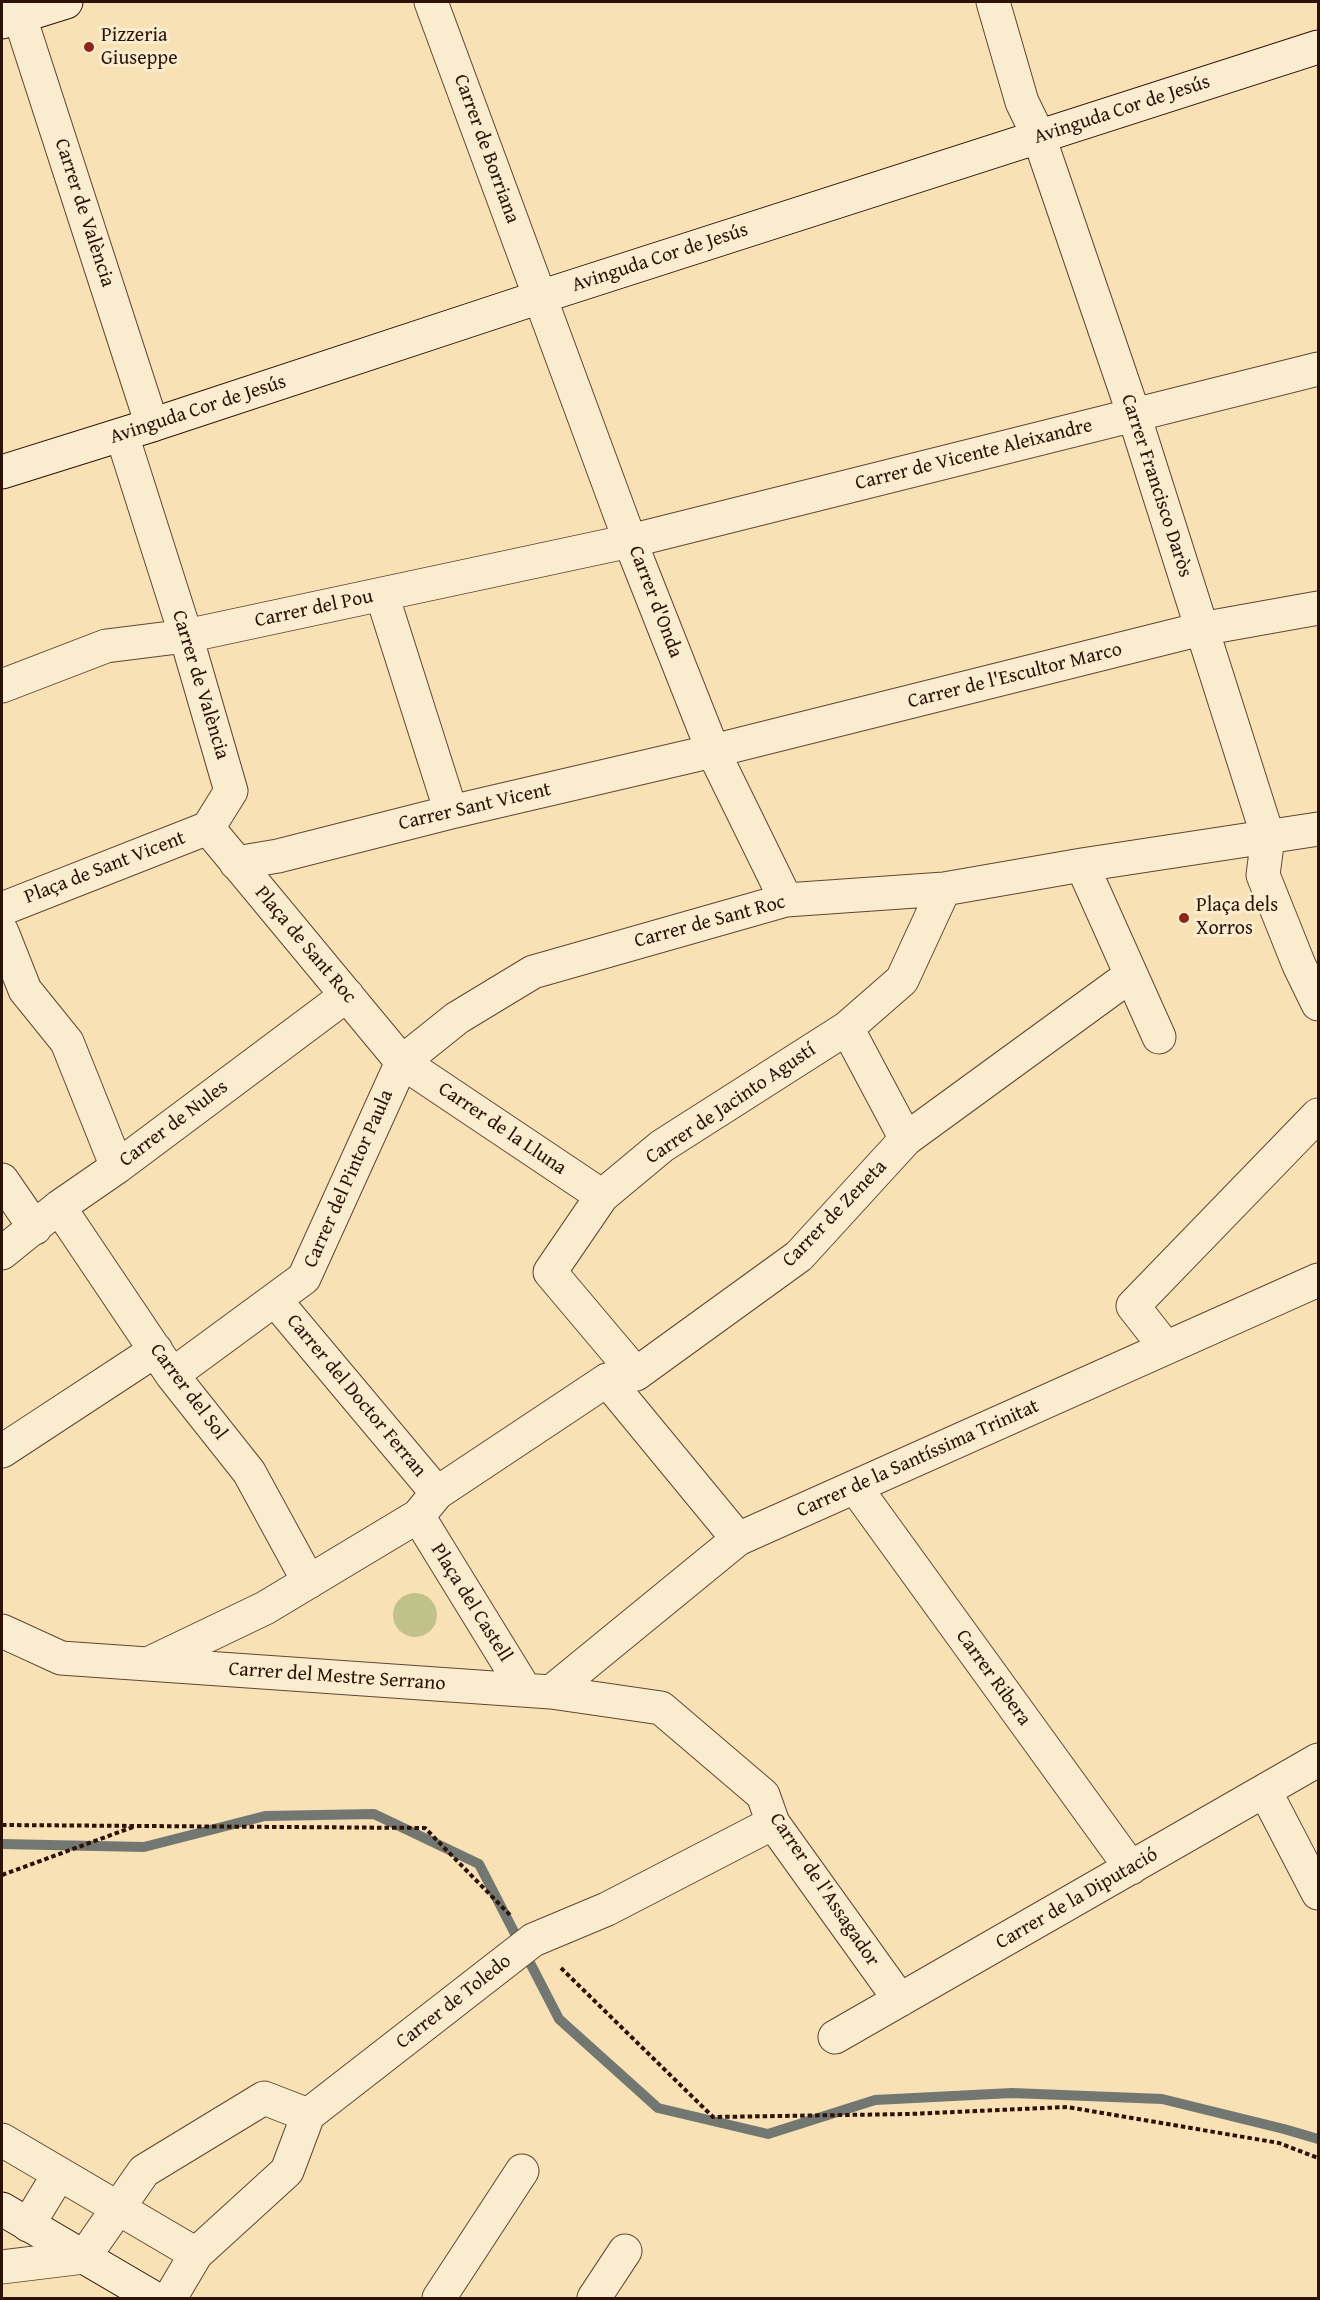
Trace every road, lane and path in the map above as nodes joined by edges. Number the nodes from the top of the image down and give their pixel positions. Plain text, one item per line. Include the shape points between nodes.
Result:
1 (66, 2) edge
2 (431, 2) edge
3 (993, 2) edge
4 (12, 13) edge
5 (1318, 47) edge
6 (1039, 136) junction
7 (540, 297) junction
8 (1318, 369) edge
9 (1134, 415) junction
10 (137, 430) junction
11 (2, 472) edge
12 (630, 541) junction
13 (382, 595) junction
14 (1318, 608) edge
15 (1201, 629) junction
16 (186, 636) junction
17 (2, 686) edge
18 (713, 751) junction
19 (451, 812) junction
20 (208, 828) junction
21 (1318, 830) edge
22 (1268, 837) junction
23 (236, 863) junction
24 (1082, 865) junction
25 (944, 889) junction
26 (786, 900) junction
27 (2, 909) edge
28 (2, 932) edge
29 (1131, 975) junction
30 (347, 995) junction
31 (1318, 1004) edge
32 (847, 1028) junction
33 (1159, 1037) dead end
34 (402, 1062) junction
35 (1318, 1115) edge
36 (906, 1139) junction
37 (117, 1167) junction
38 (2, 1180) edge
39 (602, 1196) junction
40 (59, 1207) junction
41 (35, 1228) junction
42 (2, 1253) edge
43 (1318, 1280) edge
44 (275, 1300) junction
45 (1166, 1348) junction
46 (164, 1363) junction
47 (622, 1377) junction
48 (2, 1451) edge
49 (855, 1487) junction
50 (428, 1504) junction
51 (738, 1539) junction
52 (309, 1582) junction
53 (2, 1631) edge
54 (148, 1664) junction
55 (538, 1691) junction
56 (1318, 1760) edge
57 (1265, 1791) junction
58 (773, 1823) junction
59 (2, 1825) edge
60 (137, 1826) junction
61 (1131, 1868) junction
62 (2, 1875) edge
63 (1318, 1893) edge
64 (533, 1940) junction
65 (900, 2000) junction
66 (835, 2037) dead end
67 (308, 2115) junction
68 (2, 2140) edge
69 (1318, 2158) edge
70 (522, 2171) dead end
71 (59, 2174) junction
72 (118, 2209) junction
73 (15, 2217) edge
74 (625, 2251) dead end
75 (196, 2254) junction
76 (84, 2258) junction
77 (2, 2267) edge
78 (154, 2298) edge
79 (170, 2298) edge
80 (439, 2298) edge
81 (594, 2298) edge

1 - 4 street
2 - 7 street, Carrer de Borriana
3 - 6 street, Carrer Francisco Daròs via 1022,102
4 - 10 street, Carrer de València
5 - 6 street, Avinguda Cor de Jesús
6 - 7 street, Avinguda Cor de Jesús
6 - 9 street, Carrer Francisco Daròs
7 - 10 street, Avinguda Cor de Jesús
7 - 12 street, Carrer d'Onda
8 - 9 street, Carrer de Vicente Aleixandre
9 - 12 street, Carrer de Vicente Aleixandre
9 - 15 street, Carrer Francisco Daròs
10 - 11 street, Avinguda Cor de Jesús
10 - 16 street, Carrer de València
12 - 13 street, Carrer del Pou
12 - 18 street, Carrer d'Onda
13 - 16 street, Carrer del Pou
13 - 19 street
14 - 15 street, Carrer de l'Escultor Marco
15 - 18 street, Carrer de l'Escultor Marco
15 - 22 street, Carrer Francisco Daròs
16 - 17 street, Carrer del Pou via 106,646
16 - 20 street, Carrer de València via 231,791
18 - 19 street, Carrer Sant Vicent
18 - 26 street, Carrer d'Onda
19 - 23 street, Carrer Sant Vicent
20 - 23 street, Plaça de Sant Roc
20 - 27 street, Plaça de Sant Vicent
21 - 22 street
22 - 24 street
22 - 31 street via 1263,875
23 - 30 street, Plaça de Sant Roc
24 - 25 street, Carrer de Sant Roc
24 - 29 street
25 - 26 street, Carrer de Sant Roc
25 - 32 street, Carrer de Jacinto Agustí via 902,980
26 - 34 street, Carrer de Sant Roc via 533,972 457,1018
28 - 37 street via 25,990 67,1042
29 - 33 street
29 - 36 street, Carrer de Zeneta
30 - 34 street, Plaça de Sant Roc
30 - 37 street, Carrer de Nules
32 - 36 street
32 - 39 street, Carrer de Jacinto Agustí via 662,1146
34 - 39 street, Carrer de la Lluna
34 - 44 street, Carrer del Pintor Paula via 304,1278
35 - 45 street via 1133,1306
36 - 47 street, Carrer de Zeneta via 799,1256
37 - 40 street, Carrer de Nules
38 - 41 street
39 - 47 street, Carrer de Jacinto Agustí via 550,1272
40 - 41 street, Carrer de Nules
40 - 46 street, Carrer del Sol
41 - 42 street, Carrer de Nules
43 - 45 street, Carrer de la Santíssima Trinitat
44 - 46 street, Carrer del Pintor Paula
44 - 50 street, Carrer del Doctor Ferran
45 - 49 street, Carrer de la Santíssima Trinitat
46 - 48 street, Carrer del Pintor Paula
46 - 52 street, Carrer del Sol via 249,1472
47 - 50 street, Carrer de Zeneta
47 - 51 street
49 - 51 street, Carrer de la Santíssima Trinitat
49 - 61 street, Carrer Ribera
50 - 52 street
50 - 55 street, Plaça del Castell
51 - 55 street, Carrer de la Santíssima Trinitat
52 - 54 street, Carrer del Mestre Serrano via 265,1608
53 - 54 street, Carrer del Mestre Serrano via 61,1658
54 - 55 street, Carrer del Mestre Serrano
55 - 58 street, Carrer de l'Assagador via 661,1708 763,1795
56 - 57 street, Carrer de la Diputació
57 - 61 street, Carrer de la Diputació
57 - 63 street
58 - 64 street, Carrer de Toledo via 607,1909
58 - 65 street, Carrer de l'Assagador
59 - 60 path
60 - 62 path
60 - 64 path via 424,1828
61 - 65 street, Carrer de la Diputació
64 - 67 street, Carrer de Toledo
64 - 69 path via 714,2118 1067,2108 1280,2143
65 - 66 street, Carrer de la Diputació
67 - 72 street via 264,2098 144,2171
67 - 75 street via 287,2171
68 - 71 street
70 - 80 street
71 - 72 street
71 - 73 street
72 - 75 street
72 - 76 street
73 - 76 street
74 - 81 street
75 - 79 street
76 - 77 street
76 - 78 street

